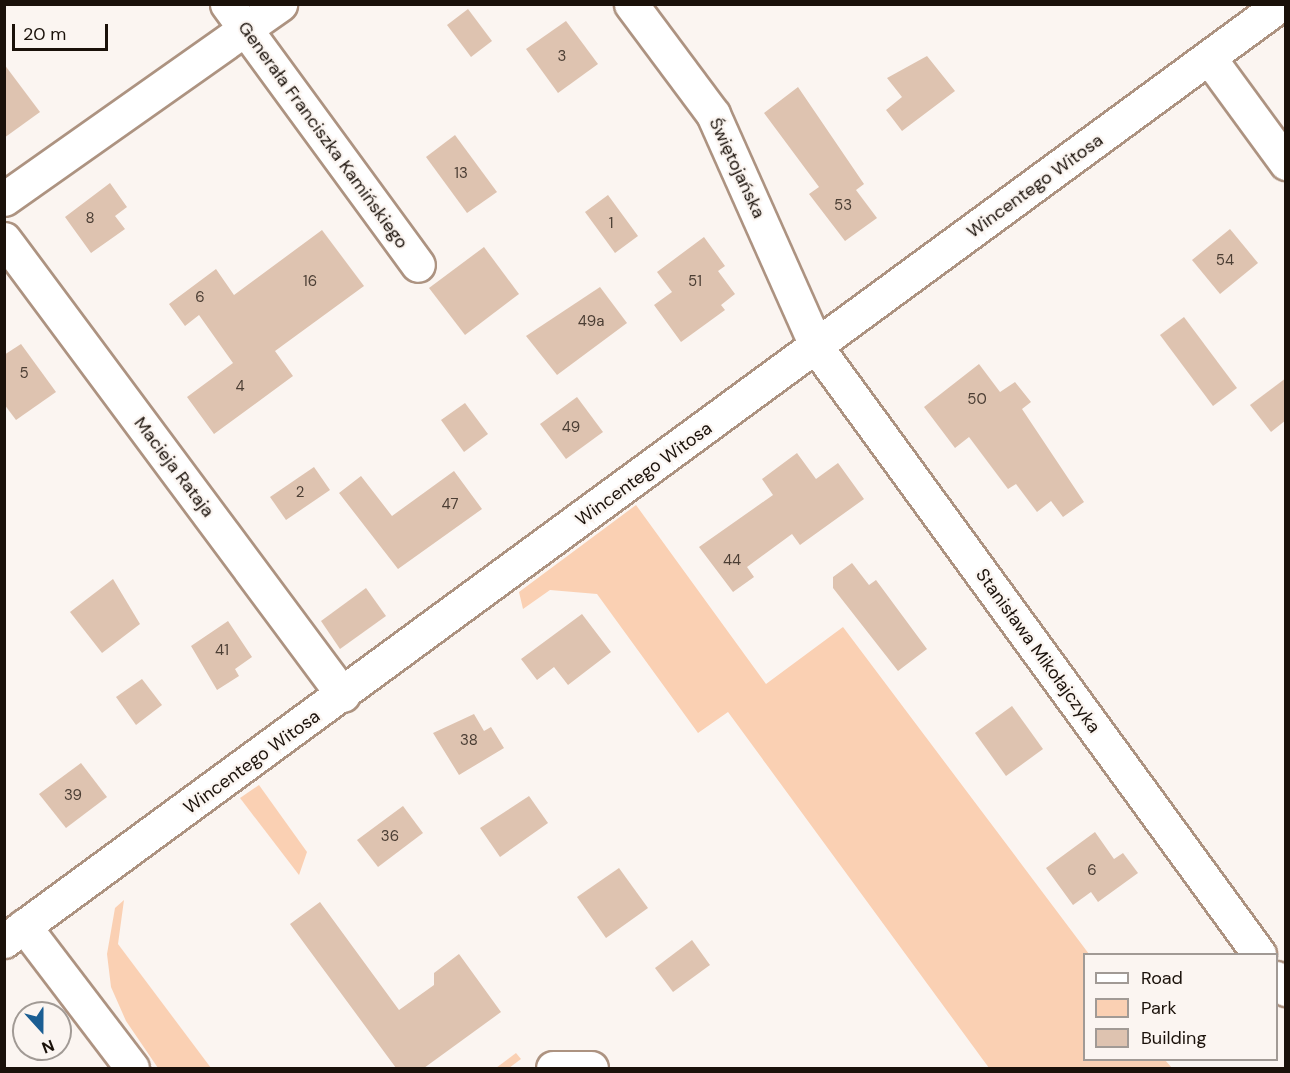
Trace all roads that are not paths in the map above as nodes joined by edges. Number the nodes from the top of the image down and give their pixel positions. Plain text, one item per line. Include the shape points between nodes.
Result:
1 (280, 4) edge
2 (630, 4) edge
3 (1281, 4) edge
4 (236, 17) edge
5 (1210, 59) junction
6 (1286, 163) edge
7 (4, 199) edge
8 (4, 239) edge
9 (418, 266) dead end
10 (817, 348) junction
11 (343, 695) junction
12 (14, 933) edge
13 (1258, 953) edge
14 (132, 1068) edge
15 (553, 1068) edge
16 (591, 1068) edge

1 - 4 street
2 - 10 street, Świętojańska via 713,114
3 - 5 street, Wincentego Witosa
4 - 7 street
4 - 9 street, Generała Franciszka Kamińskiego
5 - 6 street
5 - 10 street, Wincentego Witosa
8 - 11 street, Macieja Rataja
10 - 11 street, Wincentego Witosa
10 - 13 street, Stanisława Mikołajczyka
11 - 12 street, Wincentego Witosa
12 - 14 street
15 - 16 street

